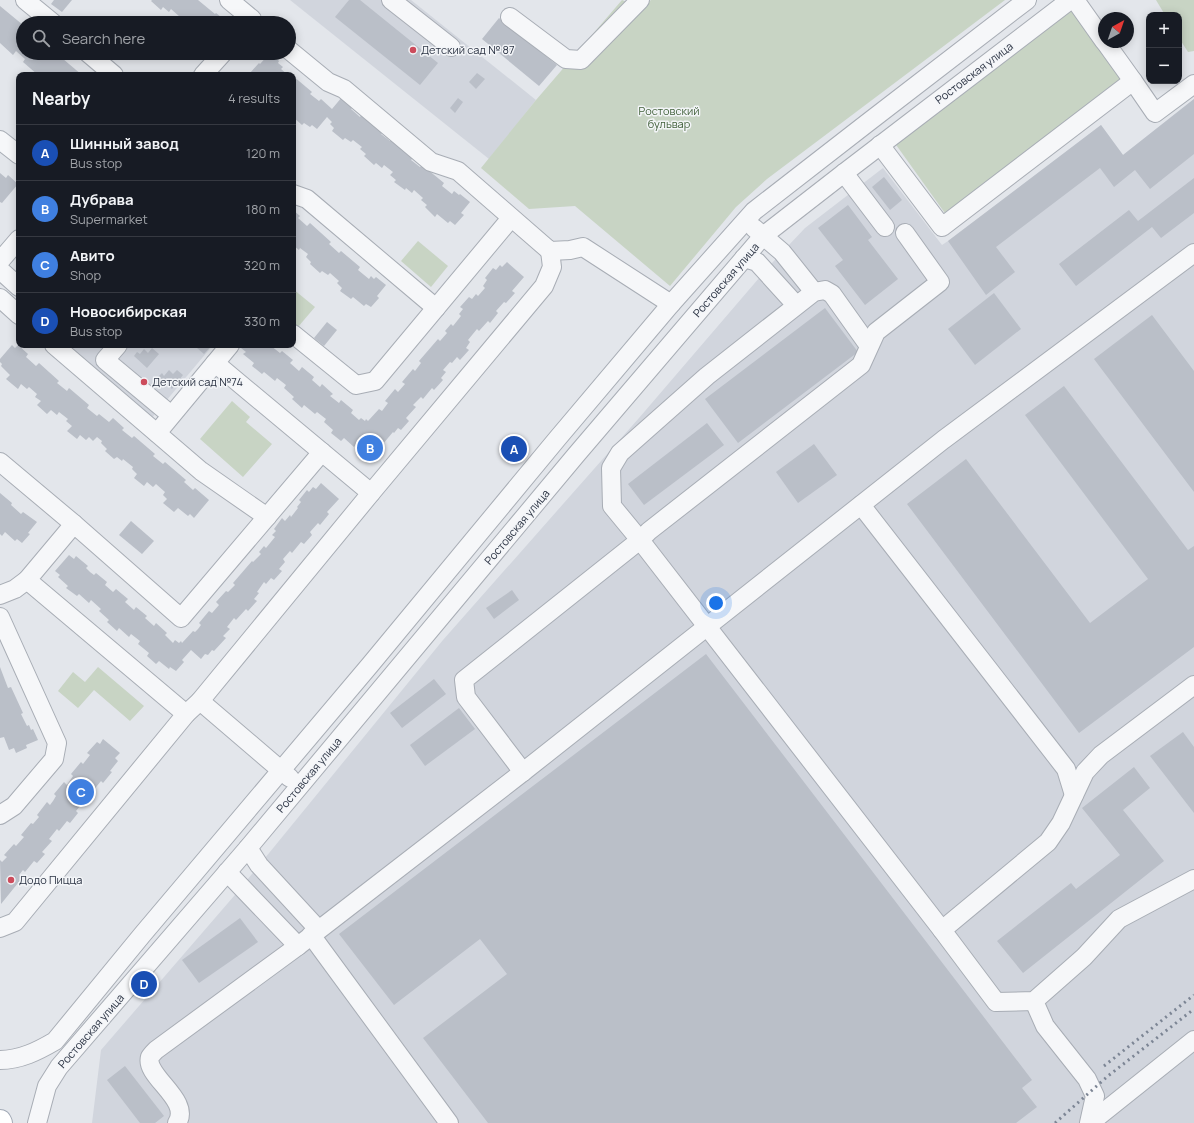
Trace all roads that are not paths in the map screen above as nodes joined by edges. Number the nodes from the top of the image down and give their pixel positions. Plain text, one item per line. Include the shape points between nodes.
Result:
1 (26, 0) edge
2 (229, 0) edge
3 (391, 0) edge
4 (640, 0) edge
5 (1027, 0) edge
6 (1070, 0) edge
7 (1074, 0) edge
8 (45, 16) edge
9 (246, 16) edge
10 (510, 17) dead end
11 (1098, 33) edge
12 (451, 48) dead end
13 (1109, 48) edge
14 (296, 56) edge
15 (96, 60) edge
16 (217, 60) edge
17 (110, 72) edge
18 (206, 72) edge
19 (1133, 81) junction
20 (1194, 84) edge
21 (0, 140) edge
22 (880, 145) junction
23 (16, 153) edge
24 (844, 172) junction
25 (296, 195) edge
26 (512, 218) junction
27 (746, 221) junction
28 (885, 227) dead end
29 (905, 233) dead end
30 (763, 236) junction
31 (16, 242) edge
32 (550, 251) junction
33 (1194, 253) edge
34 (744, 258) junction
35 (0, 261) edge
36 (0, 270) edge
37 (16, 284) edge
38 (814, 292) junction
39 (0, 298) edge
40 (671, 304) junction
41 (796, 305) junction
42 (436, 308) junction
43 (16, 312) edge
44 (296, 336) edge
45 (869, 346) junction
46 (58, 348) edge
47 (116, 348) edge
48 (228, 348) edge
49 (215, 363) junction
50 (171, 415) junction
51 (157, 433) junction
52 (322, 452) junction
53 (0, 462) edge
54 (371, 493) junction
55 (861, 505) junction
56 (267, 517) junction
57 (74, 524) junction
58 (640, 540) junction
59 (27, 580) junction
60 (0, 595) edge
61 (0, 617) edge
62 (707, 628) junction
63 (1194, 685) edge
64 (200, 701) junction
65 (186, 714) junction
66 (282, 771) junction
67 (522, 772) junction
68 (300, 786) junction
69 (1074, 794) junction
70 (0, 815) edge
71 (248, 848) junction
72 (227, 872) junction
73 (1194, 879) edge
74 (0, 928) edge
75 (942, 930) junction
76 (309, 937) junction
77 (1034, 1001) junction
78 (1194, 1040) edge
79 (0, 1060) edge
80 (37, 1123) edge
81 (177, 1123) edge
82 (449, 1123) edge
83 (1089, 1123) edge

1 - 8 street
2 - 9 street
3 - 12 street
4 - 10 street via 581,60 566,59
5 - 27 street, Ростовская улица via 754,211
6 - 22 street, Ростовская улица
7 - 11 street
13 - 19 street
14 - 26 street via 328,82 344,89 431,162 458,171
15 - 17 street
16 - 18 street
19 - 20 street via 1155,113
19 - 22 street via 942,228
21 - 23 street
22 - 24 street, Ростовская улица
24 - 28 street
24 - 30 street, Ростовская улица
25 - 42 street via 307,199
26 - 32 street
26 - 42 street
27 - 30 street
27 - 40 street, Ростовская улица
29 - 45 street via 940,282 876,332
30 - 34 street, Ростовская улица
30 - 38 street via 782,252
31 - 35 street
32 - 40 street via 583,247
32 - 54 street via 552,267 544,286
33 - 55 street via 943,440
34 - 41 street via 757,262
34 - 68 street, Ростовская улица
36 - 37 street
38 - 41 street
38 - 45 street via 825,290 832,294
39 - 43 street
40 - 66 street, Ростовская улица
41 - 58 street via 707,376 620,453 611,468 612,506
42 - 44 street via 376,381 356,385
45 - 58 street via 861,365
46 - 51 street
47 - 50 street via 106,360
48 - 49 street
49 - 50 street
49 - 52 street
50 - 51 street
51 - 56 street via 201,471
52 - 54 street
52 - 56 street
53 - 57 street
54 - 64 street
55 - 62 street
55 - 69 street via 1066,769
56 - 57 street via 181,618
57 - 59 street
58 - 62 street
58 - 67 street via 464,680 466,698
59 - 60 street via 15,589
59 - 65 street
61 - 70 street via 57,743 54,759 14,806
62 - 67 street
62 - 75 street
63 - 69 street via 1101,756 1085,772
64 - 65 street
64 - 66 street
65 - 74 street via 15,922
66 - 68 street
66 - 79 street, Ростовская улица via 55,1041 19,1058
67 - 76 street
68 - 71 street, Ростовская улица
69 - 75 street via 1061,823 1048,842
71 - 72 street, Ростовская улица
71 - 76 street
72 - 76 street
72 - 80 street, Ростовская улица via 59,1067 47,1086
73 - 77 street via 1119,919 1084,957
75 - 77 street via 996,1002
76 - 81 street via 150,1057 150,1066 180,1106 181,1118
76 - 82 street
77 - 83 street via 1045,1026 1087,1079 1093,1091 1095,1096
78 - 83 street

